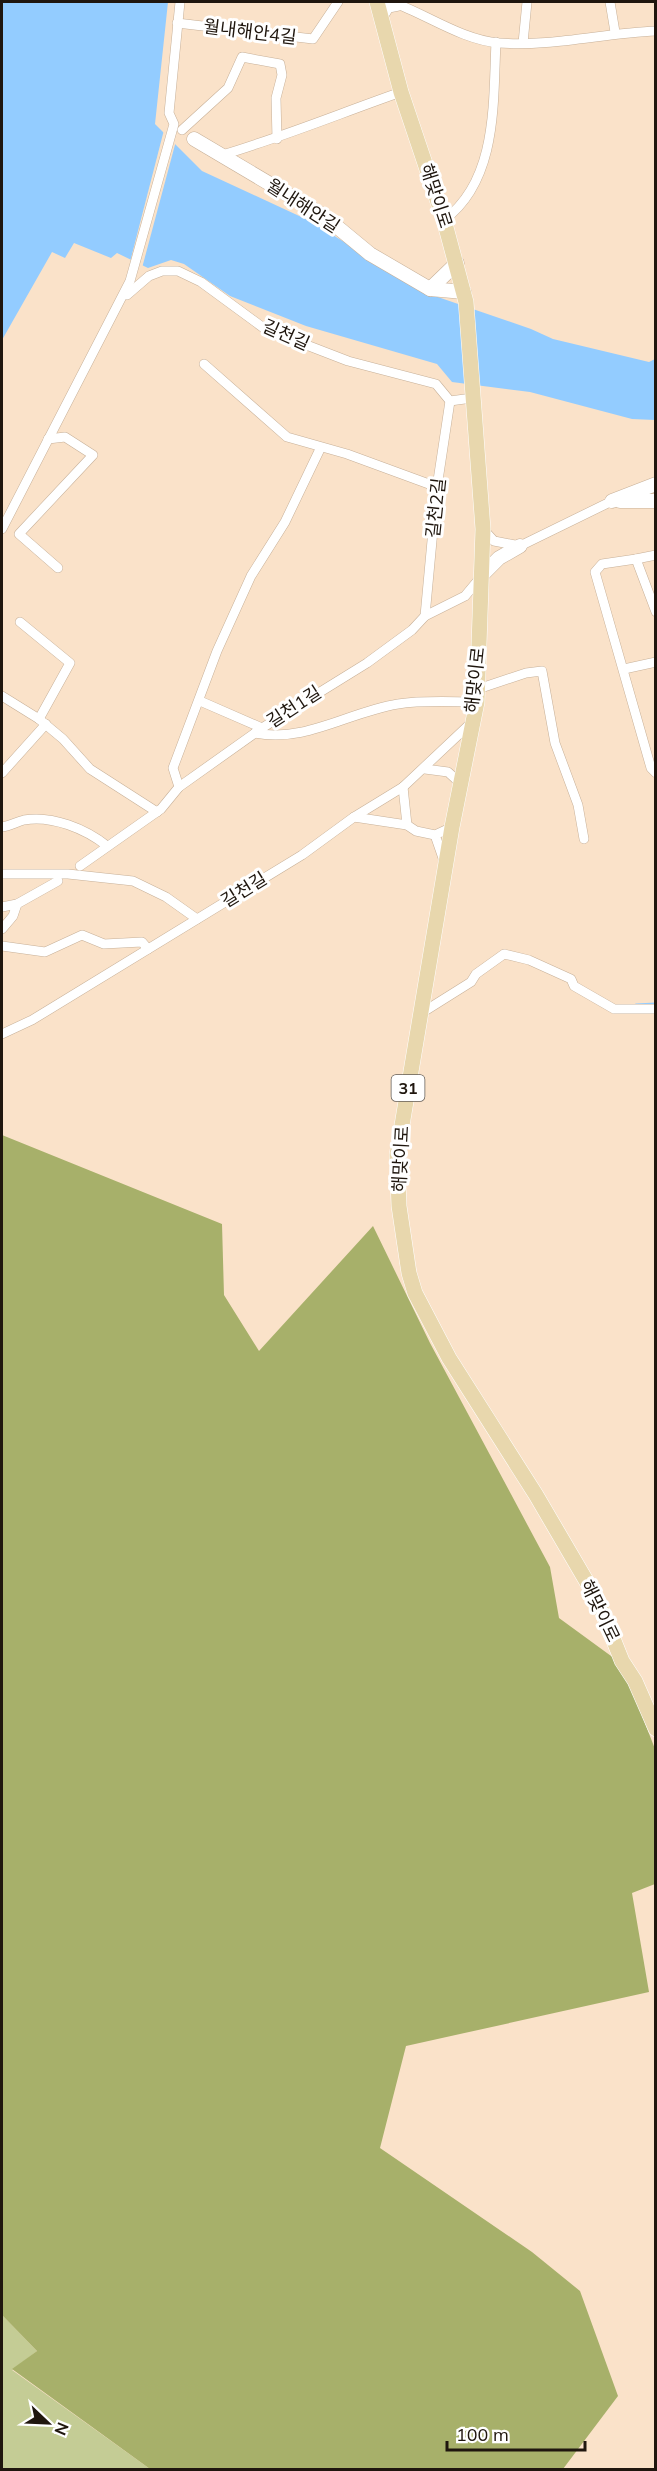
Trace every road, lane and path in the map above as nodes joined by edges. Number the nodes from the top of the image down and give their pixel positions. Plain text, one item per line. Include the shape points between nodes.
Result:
1 (180, 2) edge
2 (338, 2) edge
3 (526, 2) edge
4 (610, 2) edge
5 (393, 3) edge
6 (379, 9) edge
7 (177, 23) junction
8 (656, 31) edge
9 (615, 33) junction
10 (496, 42) junction
11 (524, 43) junction
12 (401, 92) junction
13 (176, 129) junction
14 (194, 139) dead end
15 (277, 139) junction
16 (222, 155) junction
17 (444, 219) junction
18 (458, 264) junction
19 (430, 289) junction
20 (465, 297) junction
21 (117, 309) junction
22 (204, 364) dead end
23 (472, 393) junction
24 (450, 401) junction
25 (48, 439) junction
26 (320, 448) junction
27 (656, 484) edge
28 (437, 486) junction
29 (612, 501) junction
30 (656, 501) edge
31 (2, 529) edge
32 (483, 529) junction
33 (520, 546) junction
34 (656, 555) edge
35 (636, 559) junction
36 (58, 568) dead end
37 (483, 574) junction
38 (656, 612) edge
39 (425, 616) junction
40 (20, 622) dead end
41 (656, 662) edge
42 (624, 669) junction
43 (2, 696) edge
44 (477, 696) junction
45 (200, 701) junction
46 (42, 722) junction
47 (471, 723) junction
48 (258, 731) junction
49 (425, 768) junction
50 (2, 773) edge
51 (656, 773) edge
52 (460, 783) junction
53 (179, 787) junction
54 (403, 787) junction
55 (157, 812) junction
56 (354, 817) junction
57 (407, 825) junction
58 (2, 827) edge
59 (452, 827) junction
60 (435, 835) junction
61 (584, 839) dead end
62 (107, 846) junction
63 (80, 866) dead end
64 (447, 871) junction
65 (2, 874) edge
66 (58, 881) dead end
67 (17, 904) junction
68 (2, 907) edge
69 (197, 919) junction
70 (2, 929) edge
71 (2, 946) edge
72 (148, 949) junction
73 (656, 1009) edge
74 (420, 1014) junction
75 (2, 1034) edge
76 (656, 1729) edge

1 - 7 street
2 - 7 street, 월내해안4길 via 313,39
3 - 11 street
4 - 9 street
5 - 6 street
5 - 10 street
6 - 12 main road, 해맞이로
7 - 13 street via 169,112
8 - 9 street
9 - 11 street
10 - 11 street
10 - 17 street via 493,122 486,156 475,183 457,210
12 - 15 street
12 - 17 main road, 해맞이로
13 - 15 street via 228,88 242,57 280,64
13 - 21 street via 135,267
14 - 16 street, 월내해안길
15 - 16 street
16 - 19 street, 월내해안길 via 324,216 370,254
17 - 18 main road, 해맞이로
18 - 19 street
18 - 20 main road, 해맞이로
19 - 20 street
20 - 23 main road, 31
21 - 24 street, 길천길 via 138,283 162,271 177,271 201,282 266,329 348,361 436,384
21 - 25 street
22 - 26 street via 287,437
23 - 24 street
23 - 32 main road, 해맞이로 / 31
24 - 28 street, 길천2길
25 - 31 street
25 - 36 street via 65,437 93,455 19,534
26 - 28 street
26 - 45 street via 285,522 251,576 217,651
27 - 29 street
28 - 39 street, 길천2길
29 - 30 street
29 - 33 street
32 - 33 street via 494,541
32 - 37 main road, 해맞이로 / 31
33 - 37 street via 499,558
34 - 35 street
35 - 38 street
35 - 42 street via 602,564 595,572
37 - 39 street, 길천1길 via 465,596
37 - 44 main road, 해맞이로 / 31
39 - 48 street, 길천1길 via 367,663
40 - 46 street via 70,663
41 - 42 street
42 - 51 street via 651,768
43 - 46 street
44 - 47 main road, 해맞이로 / 31
44 - 48 street via 400,704 306,733 276,737
44 - 61 street via 526,673 542,671 555,743 578,806
45 - 48 street
45 - 53 street via 173,768
46 - 50 street
46 - 55 street via 90,769
47 - 49 street, 길천길
47 - 52 main road, 해맞이로 / 31
48 - 53 street, 길천1길
49 - 52 street via 448,772
49 - 54 street, 길천길
52 - 59 main road, 해맞이로 / 31
53 - 55 street, 길천1길
54 - 56 street, 길천길
54 - 57 street
55 - 62 street, 길천1길
56 - 57 street
56 - 69 street, 길천길 via 302,855
57 - 60 street
58 - 62 street via 24,820 49,821 90,832
59 - 60 street
59 - 64 main road, 해맞이로 / 31
60 - 64 street
62 - 63 street, 길천1길
64 - 74 main road, 해맞이로 / 31
65 - 69 street via 68,874 133,881 166,897
66 - 67 street
67 - 68 street
67 - 70 street
69 - 72 street, 길천길
71 - 72 street via 45,952 82,935 104,944 142,942
72 - 75 street, 길천길
73 - 74 street via 614,1009 573,986 571,979 529,960 504,954 471,982
74 - 76 main road, 해맞이로 / 31 via 397,1155 399,1206 415,1293 449,1358 598,1601

